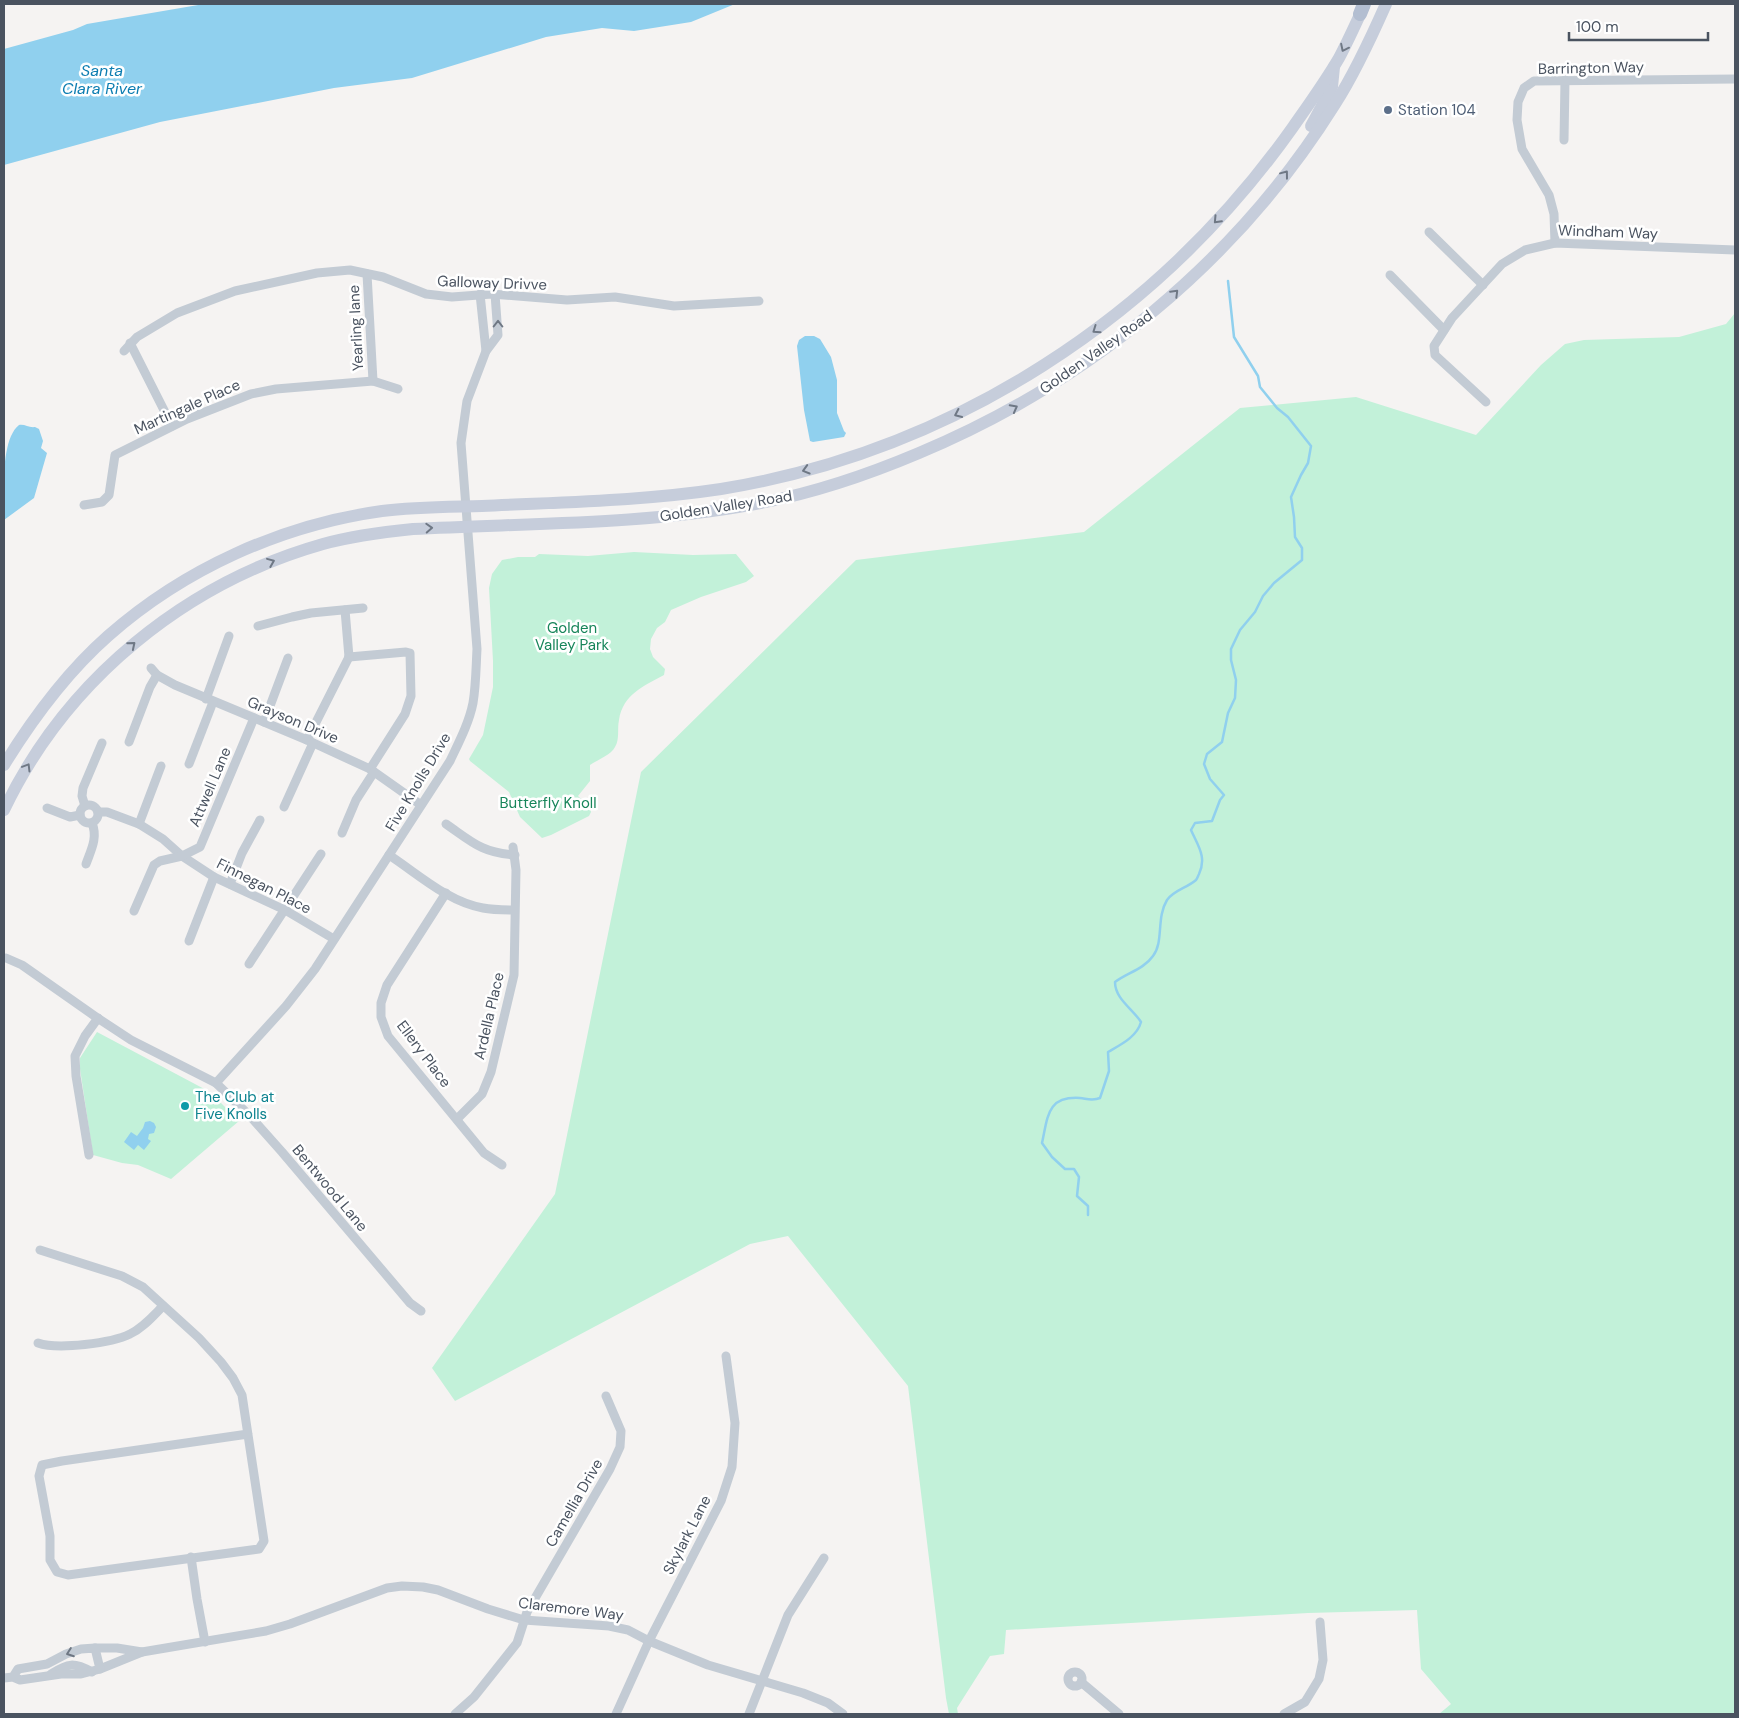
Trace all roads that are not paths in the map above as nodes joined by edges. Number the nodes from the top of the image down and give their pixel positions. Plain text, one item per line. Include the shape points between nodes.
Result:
1 (1386, 4) edge
2 (1363, 7) edge
3 (1334, 64) junction
4 (1735, 79) edge
5 (1565, 80) junction
6 (1315, 132) junction
7 (1564, 140) dead end
8 (1429, 232) dead end
9 (1555, 243) junction
10 (1735, 250) edge
11 (367, 274) junction
12 (1390, 275) dead end
13 (1483, 285) junction
14 (480, 294) junction
15 (495, 294) junction
16 (759, 301) dead end
17 (1444, 330) junction
18 (130, 343) junction
19 (124, 351) dead end
20 (486, 351) junction
21 (373, 381) junction
22 (398, 388) dead end
23 (1486, 402) dead end
24 (172, 426) junction
25 (84, 505) dead end
26 (464, 506) junction
27 (466, 526) junction
28 (363, 608) dead end
29 (345, 610) junction
30 (258, 626) dead end
31 (229, 636) dead end
32 (349, 657) junction
33 (288, 658) dead end
34 (209, 700) junction
35 (254, 718) junction
36 (264, 722) junction
37 (310, 741) junction
38 (128, 742) dead end
39 (102, 743) dead end
40 (4, 764) edge
41 (189, 764) dead end
42 (161, 766) dead end
43 (372, 770) junction
44 (421, 805) junction
45 (85, 806) junction
46 (284, 807) dead end
47 (47, 808) dead end
48 (4, 810) edge
49 (98, 812) junction
50 (80, 815) junction
51 (260, 820) dead end
52 (92, 823) junction
53 (139, 824) junction
54 (446, 824) dead end
55 (342, 833) dead end
56 (321, 854) dead end
57 (389, 855) junction
58 (182, 856) junction
59 (86, 864) dead end
60 (214, 877) junction
61 (230, 884) junction
62 (446, 893) junction
63 (285, 910) junction
64 (514, 910) junction
65 (134, 912) dead end
66 (334, 939) junction
67 (190, 940) dead end
68 (6, 958) dead end
69 (249, 964) dead end
70 (98, 1018) junction
71 (216, 1083) junction
72 (457, 1119) junction
73 (89, 1155) dead end
74 (502, 1165) dead end
75 (40, 1250) dead end
76 (162, 1306) junction
77 (421, 1311) dead end
78 (38, 1343) dead end
79 (726, 1356) dead end
80 (606, 1396) dead end
81 (248, 1434) junction
82 (191, 1558) junction
83 (824, 1558) dead end
84 (524, 1620) junction
85 (1320, 1622) dead end
86 (648, 1641) junction
87 (205, 1642) junction
88 (95, 1648) junction
89 (142, 1652) junction
90 (96, 1670) junction
91 (8, 1677) edge
92 (761, 1680) junction
93 (1081, 1682) dead end
94 (455, 1714) edge
95 (616, 1714) edge
96 (748, 1714) edge
97 (843, 1714) edge
98 (1119, 1714) edge
99 (1284, 1714) edge

1 - 6 main road, Golden Valley Road via 1335,104
2 -> 3 main road, Golden Valley Road
3 - 6 main road via 1332,87 1311,124
3 -> 26 main road, Golden Valley Road via 1250,185 1153,284 1058,356 965,410 859,454 754,483 637,499
4 - 5 street, Barrington Way
5 - 7 street
5 - 9 street, Barrington Way via 1534,81 1524,88 1518,102 1517,120 1522,149 1549,194 1554,214
27 -> 6 main road, Golden Valley Road via 618,520 696,514 758,504 886,467 955,438 1068,376 1117,342 1167,300 1266,198
8 - 13 street
9 - 10 street, Windham Way
9 - 13 street, Windham Way via 1525,250 1502,264
11 - 14 street, Galloway Drivve via 426,294 452,297
11 - 18 street, Galloway Drivve via 350,270 317,273 235,291 177,313
11 - 21 street, Yearling lane
12 - 17 street
13 - 17 street, Windham Way
14 - 15 street, Galloway Drivve
14 - 20 street
15 - 16 street, Galloway Drivve via 567,300 614,297 674,306
20 -> 15 street, Five Knolls Drive via 498,336
17 - 23 street, Windham Way via 1434,346 1436,355
18 - 19 street, Galloway Drivve
18 - 24 street
20 - 26 street, Five Knolls Drive via 467,401 464,421 461,443
21 - 22 street, Martingale Place
21 - 24 street, Martingale Place via 251,394
24 - 25 street, Martingale Place via 115,455 109,495 102,502
26 - 27 street, Five Knolls Drive
26 - 40 main road, Golden Valley Road via 382,512 314,525 242,551 178,584 107,637 75,669 47,700
27 - 44 street, Five Knolls Drive via 477,649 472,704 450,761
48 -> 27 main road, Golden Valley Road via 27,766 80,695 109,664 176,611 243,574 323,544 382,532
28 - 29 street
29 - 30 street via 292,617
29 - 32 street
31 - 34 street
32 - 37 street
32 - 43 street via 410,653 411,696 405,714
33 - 36 street
34 - 35 street, Grayson Drive
34 - 38 street, Grayson Drive via 175,686 154,672
34 - 41 street
35 - 36 street, Grayson Drive
35 - 58 street, Attwell Lane via 200,847
36 - 37 street, Grayson Drive
37 - 43 street, Grayson Drive
37 - 46 street
39 - 45 street via 83,788
42 - 53 street
43 - 44 street, Grayson Drive
43 - 55 street
44 - 57 street, Five Knolls Drive
45 - 49 street via 94,806
45 - 50 street
47 - 50 street via 70,817
49 - 52 street
49 - 53 street, Finnegan Place via 107,812
50 - 52 street via 84,821
51 - 61 street
52 - 59 street via 96,836
53 - 58 street, Finnegan Place
54 - 64 street, Ardella Place via 486,850 497,854 514,851
56 - 63 street
57 - 62 street
57 - 66 street, Five Knolls Drive
58 - 60 street, Finnegan Place
58 - 65 street, Attwell Lane via 154,865
60 - 61 street, Finnegan Place
60 - 67 street
61 - 63 street, Finnegan Place
62 - 64 street via 483,908
62 - 72 street, Ellery Place via 387,985 381,1003 381,1017 388,1036
63 - 66 street, Finnegan Place
63 - 69 street
64 - 72 street, Ardella Place via 514,975 491,1072 482,1094
66 - 71 street, Five Knolls Drive via 286,1006
68 - 70 street, Bentwood Lane via 22,965
70 - 71 street, Bentwood Lane via 131,1040
70 - 73 street via 75,1056
71 - 77 street, Bentwood Lane via 282,1152 410,1304
72 - 74 street, Ellery Place via 484,1153
75 - 76 street via 122,1276 143,1287
76 - 78 street via 143,1326 113,1340 64,1346
76 - 81 street via 199,1338 233,1378 242,1395
79 - 86 street, Skylark Lane via 735,1423 732,1467 721,1501
80 - 84 street, Camellia Drive via 621,1431 620,1447
81 - 82 street via 264,1541 258,1549
81 - 82 street via 42,1465 39,1476 50,1536 50,1560 57,1572 68,1575
82 - 87 street
83 - 92 street via 788,1615
84 - 86 street, Claremore Way via 609,1626 628,1630
84 - 87 street, Claremore Way via 438,1590 402,1586 387,1588 266,1631
84 - 94 street, Camellia Drive via 517,1643 474,1698
85 - 99 street via 1323,1660 1319,1679 1305,1702
86 - 92 street, Claremore Way
86 - 95 street, Skylark Lane
87 - 89 street, Claremore Way
88 - 89 street, Claremore Way
88 - 90 street
88 -> 91 street, Claremore Way via 81,1649 47,1664 18,1669
89 - 90 street, Claremore Way
90 - 91 street, Claremore Way via 20,1680
92 - 96 street
92 - 97 street, Claremore Way via 828,1703
93 - 98 street

